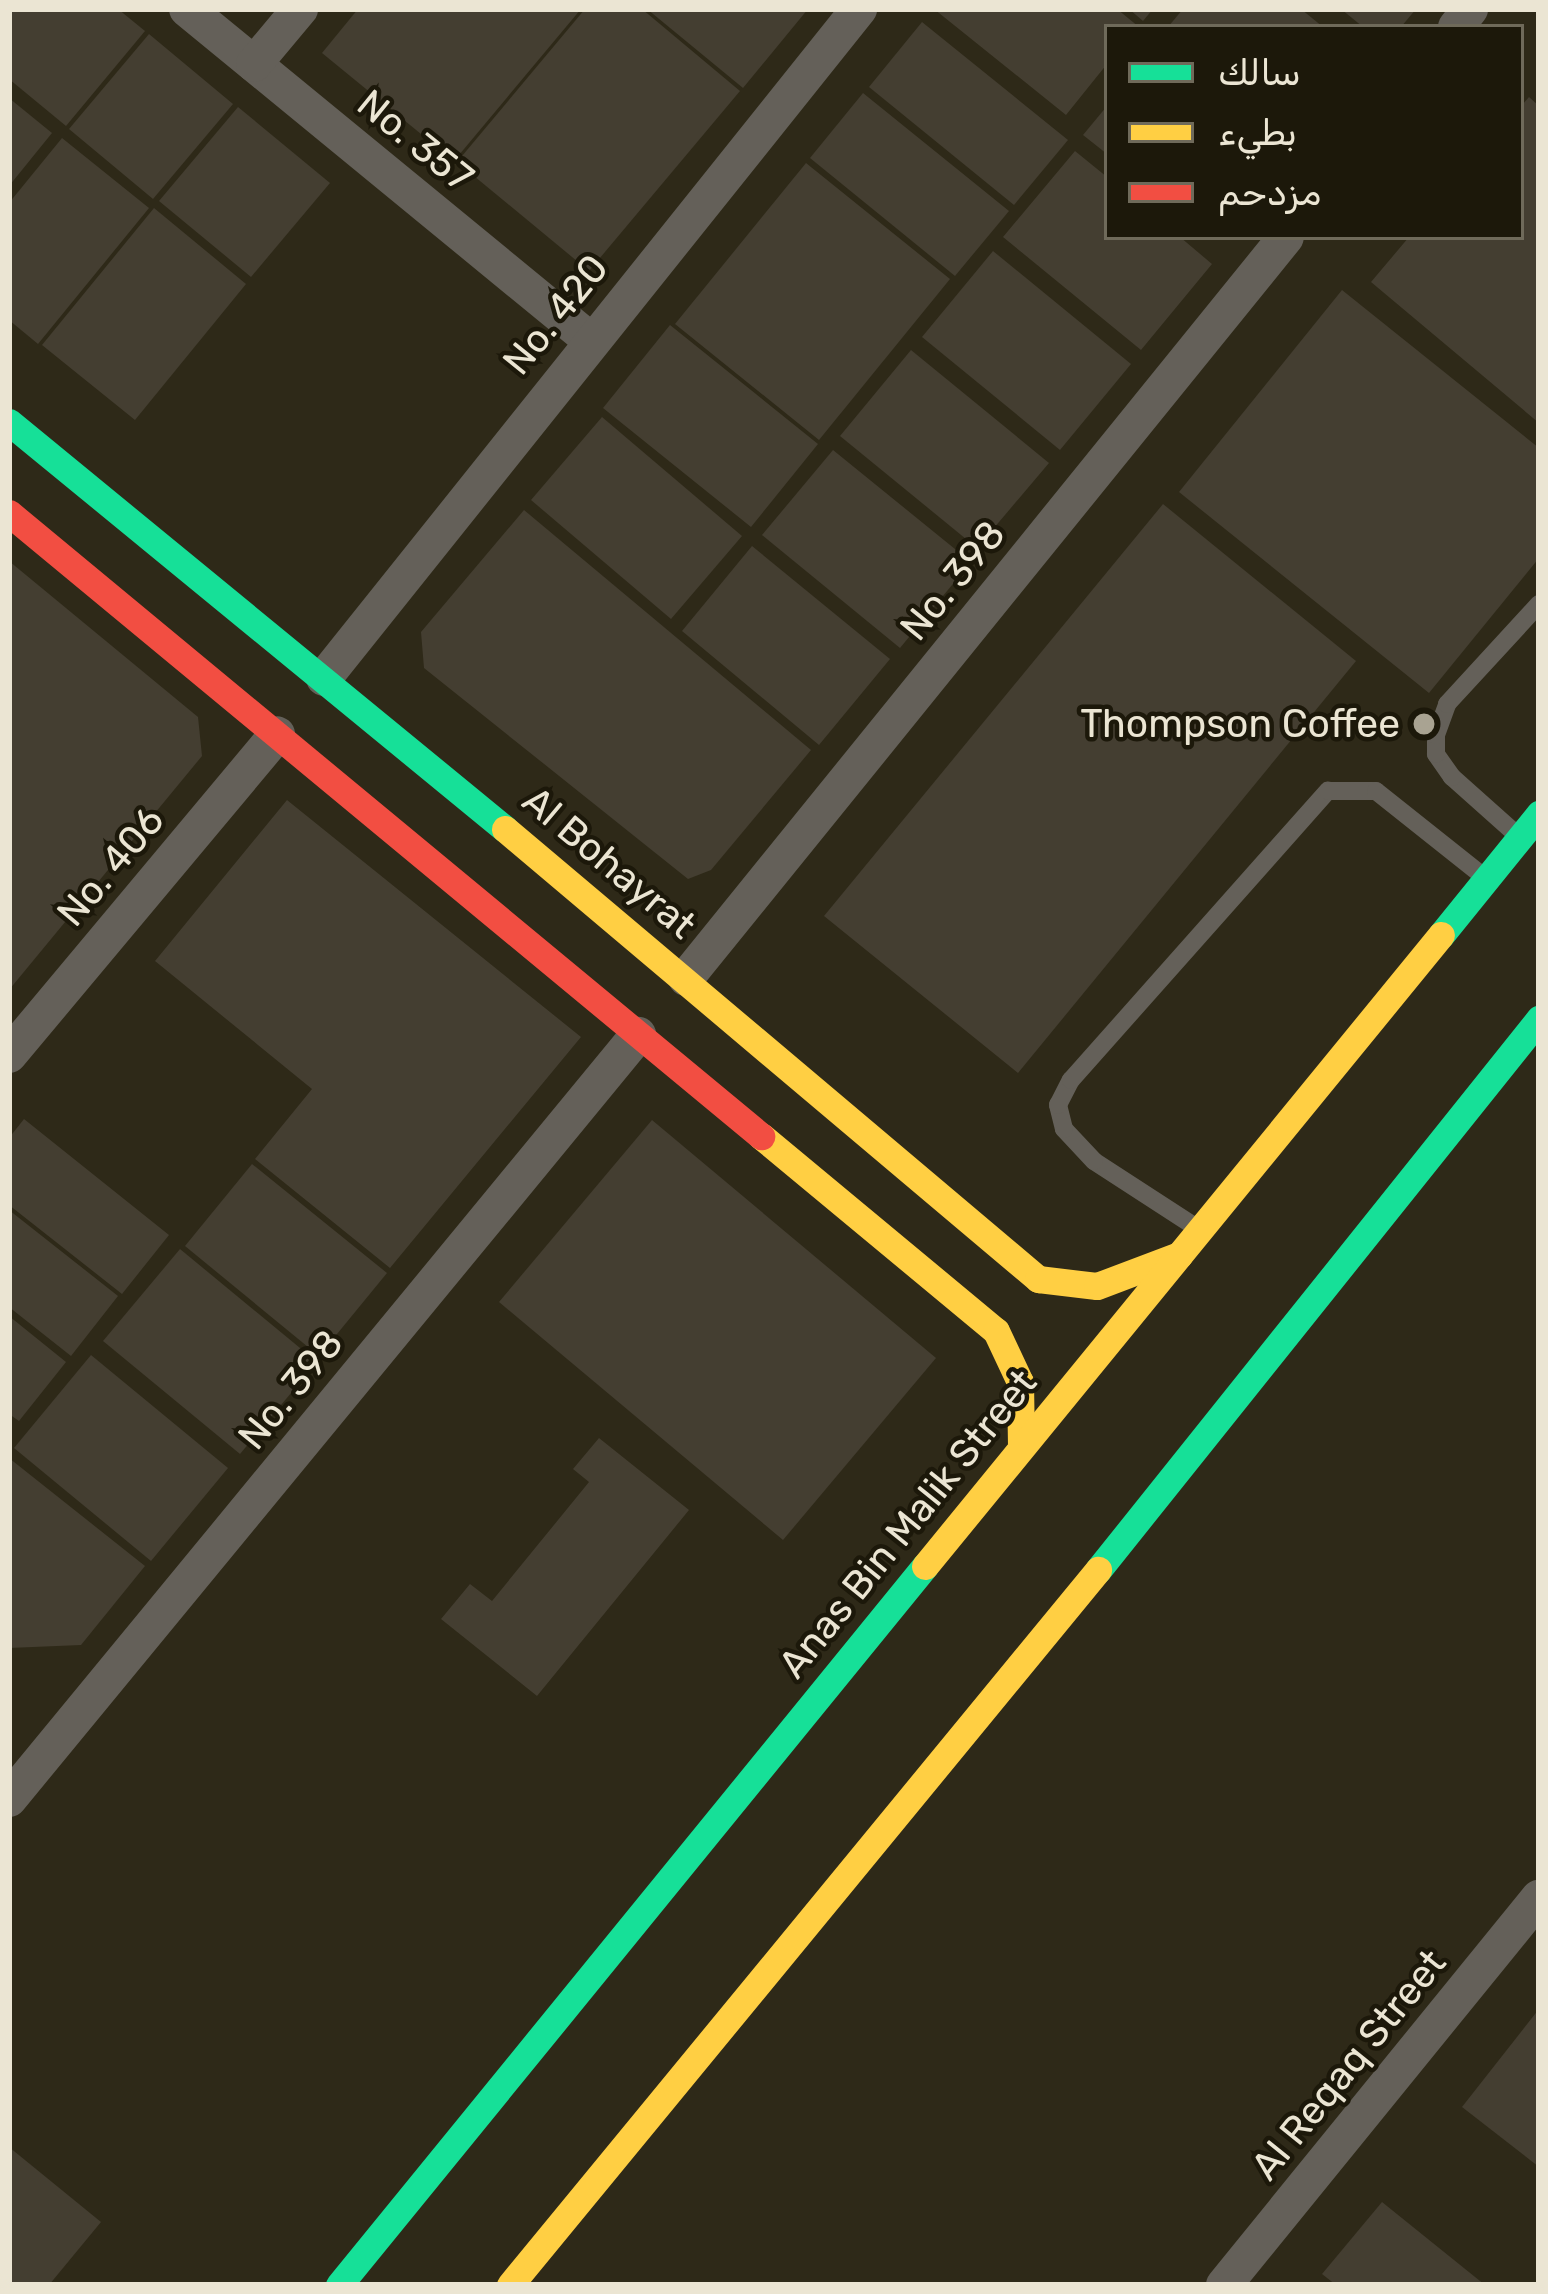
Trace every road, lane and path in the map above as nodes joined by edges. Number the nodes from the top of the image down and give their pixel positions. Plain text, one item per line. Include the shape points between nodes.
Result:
1 (188, 9) edge
2 (300, 9) edge
3 (859, 9) edge
4 (254, 64) junction
5 (1284, 240) edge
6 (589, 339) junction
7 (9, 422) edge
8 (9, 513) edge
9 (1539, 604) edge
10 (324, 678) junction
11 (277, 734) junction
12 (1539, 814) edge
13 (1520, 838) junction
14 (1487, 879) junction
15 (686, 978) junction
16 (1539, 1019) edge
17 (638, 1035) junction
18 (9, 1055) edge
19 (966, 1216) junction
20 (1199, 1230) junction
21 (1179, 1255) junction
22 (914, 1261) junction
23 (1022, 1444) junction
24 (9, 1799) edge
25 (1539, 1898) edge
26 (340, 2285) edge
27 (510, 2285) edge
28 (1224, 2285) edge

1 - 4 street, No. 357
2 - 4 street
3 - 6 street, No. 420
4 - 6 street, No. 357
5 - 15 street, No. 398
6 - 10 street, No. 420
7 - 10 main road, Al Bohayrat
8 - 11 main road
9 - 13 lane via 1447,704 1436,735 1436,754 1452,777
10 - 15 main road, Al Bohayrat
11 - 17 main road
11 - 18 street, No. 406
12 - 13 main road, Anas Bin Malik Street
13 - 14 main road, Anas Bin Malik Street
14 - 20 main road, Anas Bin Malik Street
14 - 20 lane via 1376,791 1328,791 1071,1080 1058,1105 1064,1129 1094,1161
15 - 19 main road, Al Bohayrat
16 - 27 main road via 1310,1312
17 - 22 main road
17 - 24 street, No. 398
19 - 21 main road, Al Bohayrat via 1038,1279 1097,1286
19 - 22 main road via 971,1265 949,1275
20 - 21 main road, Anas Bin Malik Street
21 - 23 main road, Anas Bin Malik Street
22 - 23 main road via 996,1331 1020,1382
23 - 26 main road, Anas Bin Malik Street
25 - 28 street, Al Reqaq Street

